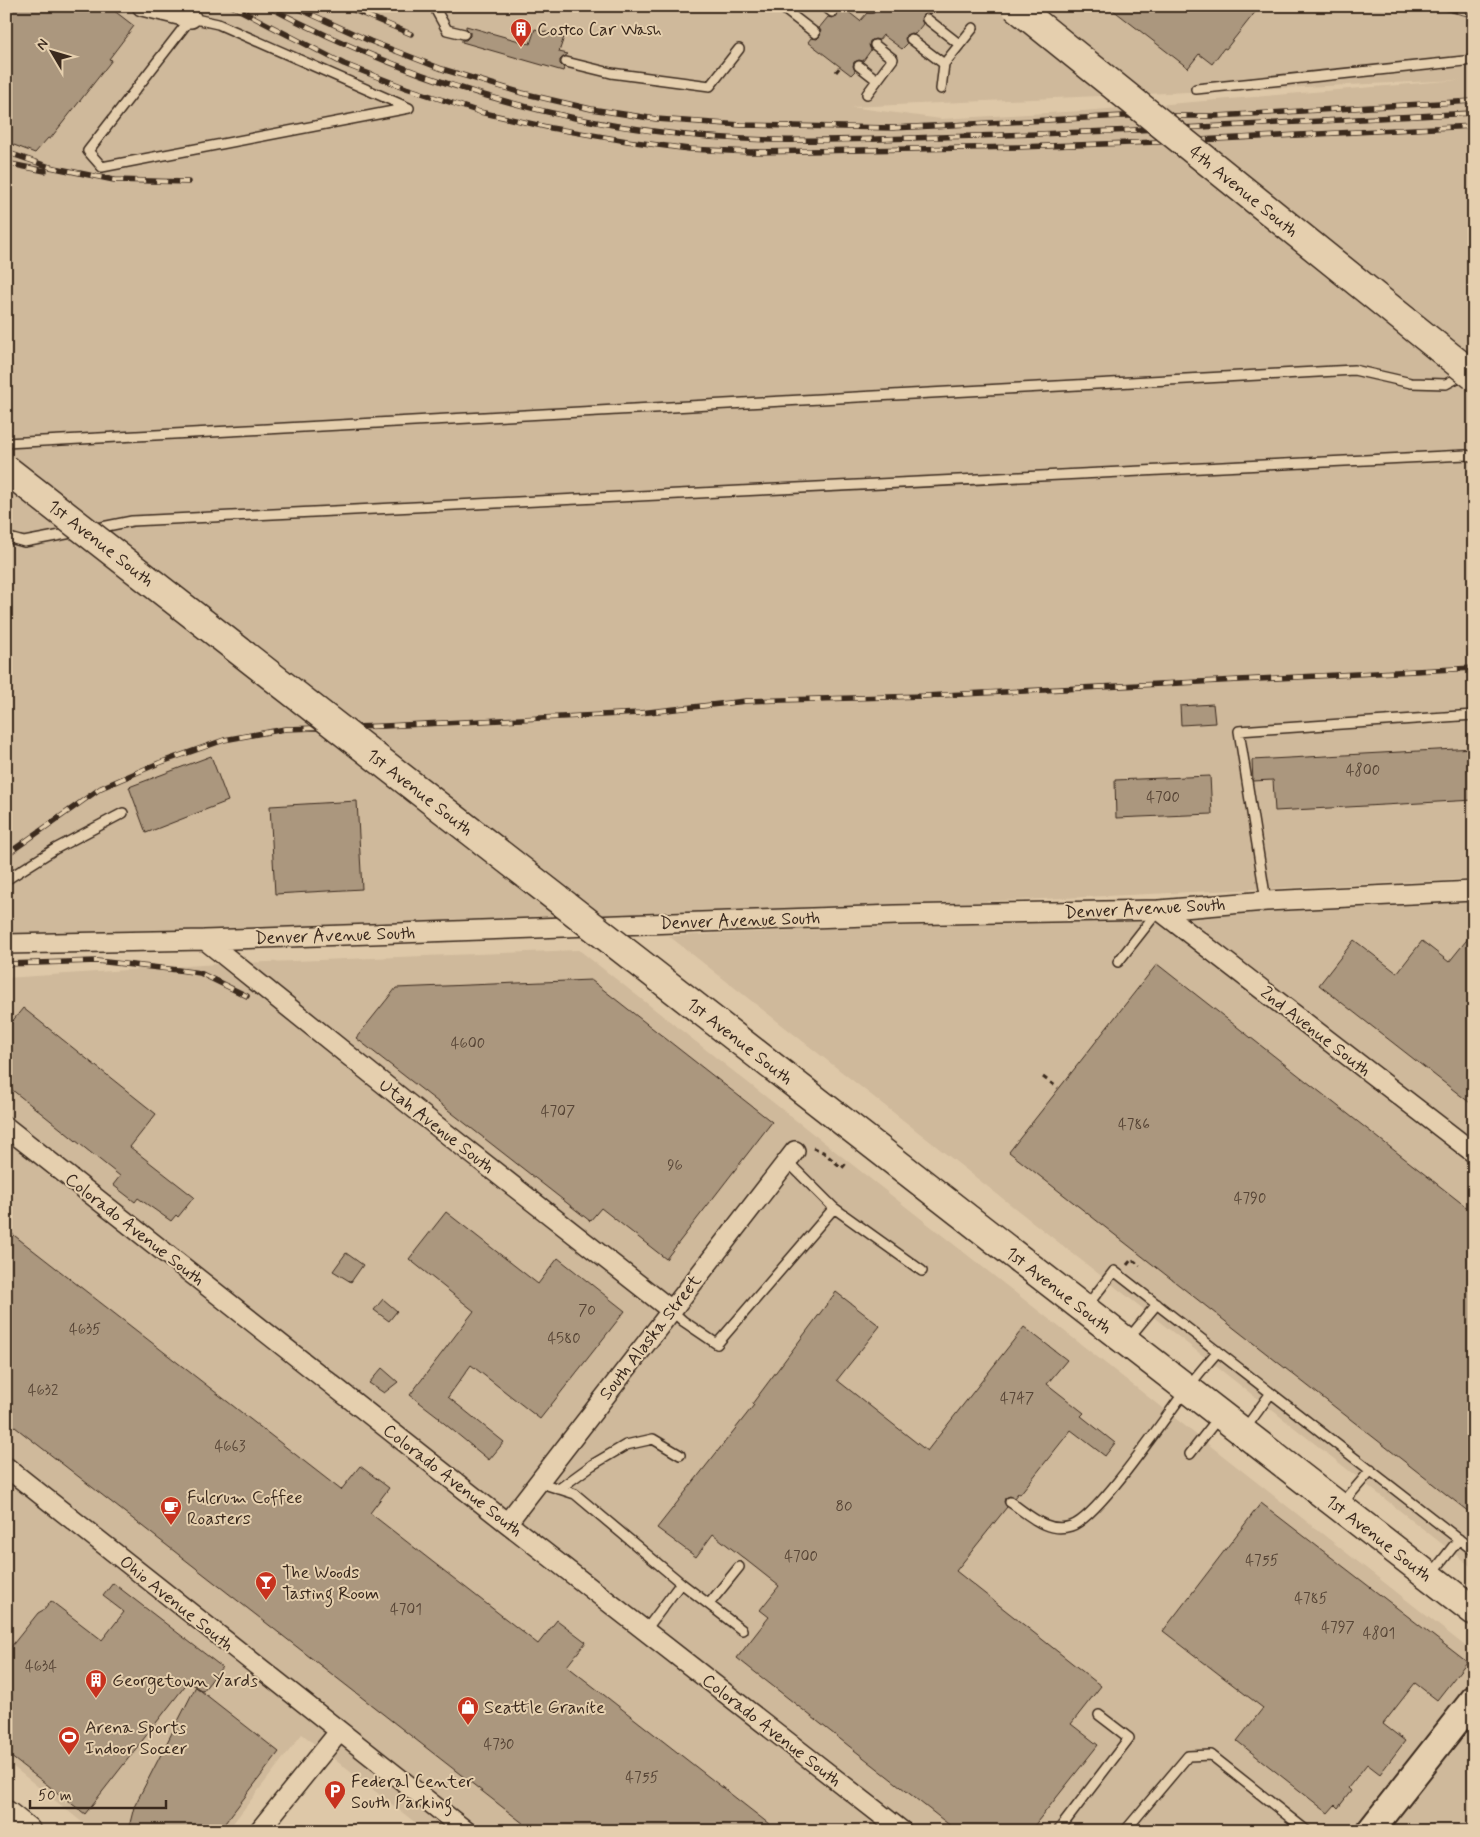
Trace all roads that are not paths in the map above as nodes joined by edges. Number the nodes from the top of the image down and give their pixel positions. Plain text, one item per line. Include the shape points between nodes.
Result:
1 (142, 6) edge
2 (780, 6) edge
3 (1015, 6) edge
4 (437, 12) dead end
5 (191, 18) junction
6 (926, 19) dead end
7 (973, 28) dead end
8 (815, 33) dead end
9 (464, 34) dead end
10 (911, 39) dead end
11 (959, 44) junction
12 (875, 45) dead end
13 (739, 49) dead end
14 (1474, 60) edge
15 (566, 62) dead end
16 (944, 64) junction
17 (859, 66) dead end
18 (878, 80) junction
19 (941, 89) dead end
20 (1196, 89) dead end
21 (867, 94) dead end
22 (1474, 369) edge
23 (1474, 376) edge
24 (6, 443) edge
25 (1474, 457) edge
26 (6, 469) edge
27 (6, 537) edge
28 (1474, 715) edge
29 (124, 813) dead end
30 (6, 880) edge
31 (1474, 891) edge
32 (1266, 901) junction
33 (1159, 910) junction
34 (205, 940) junction
35 (6, 944) edge
36 (1118, 962) dead end
37 (6, 1127) edge
38 (1474, 1153) edge
39 (791, 1156) joint
40 (834, 1208) junction
41 (922, 1271) dead end
42 (1158, 1304) junction
43 (1084, 1309) junction
44 (671, 1310) junction
45 (1126, 1342) junction
46 (1218, 1351) junction
47 (1186, 1388) junction
48 (1271, 1393) junction
49 (1220, 1415) junction
50 (1243, 1432) junction
51 (1190, 1454) dead end
52 (680, 1455) dead end
53 (6, 1467) edge
54 (1371, 1470) junction
55 (538, 1482) junction
56 (559, 1489) junction
57 (1010, 1502) dead end
58 (1339, 1507) junction
59 (507, 1523) junction
60 (1459, 1539) junction
61 (1474, 1551) edge
62 (739, 1567) dead end
63 (1429, 1577) junction
64 (681, 1583) junction
65 (709, 1604) junction
66 (1474, 1612) edge
67 (742, 1630) dead end
68 (645, 1631) junction
69 (1474, 1699) edge
70 (1099, 1715) dead end
71 (339, 1732) junction
72 (6, 1815) edge
73 (26, 1831) edge
74 (259, 1831) edge
75 (466, 1831) edge
76 (902, 1831) edge
77 (1058, 1831) edge
78 (1125, 1831) edge
79 (1307, 1831) edge
80 (1370, 1831) edge

1 - 5 street
2 - 8 lane
3 - 23 main road, 4th Avenue South, bridge
4 - 9 lane via 448,30
5 - 5 lane via 218,24 408,108 102,167 88,151
6 - 11 lane
7 - 11 lane
10 - 16 lane
11 - 16 lane
12 - 18 lane via 893,59
13 - 15 lane via 710,86 611,73
14 - 20 lane
16 - 19 lane
17 - 18 lane
18 - 21 lane
22 - 24 lane via 1446,384 1411,384 1354,370
25 - 27 lane via 132,521 24,542
26 - 43 main road, 1st Avenue South, bridge
28 - 32 lane via 1239,731
29 - 30 lane via 55,849
31 - 32 street, Denver Avenue South
32 - 33 street, Denver Avenue South
33 - 34 street, Denver Avenue South via 896,915
33 - 36 lane
33 - 38 street, 2nd Avenue South
34 - 35 street, Denver Avenue South
34 - 44 street, Utah Avenue South
37 - 59 street, Colorado Avenue South
39 - 40 lane
39 - 44 street, South Alaska Street
40 - 41 lane
40 - 44 lane via 717,1344
42 - 43 lane via 1114,1270
42 - 45 lane
42 - 46 lane
43 - 45 main road, 1st Avenue South
44 - 55 street, South Alaska Street
45 - 47 main road, 1st Avenue South
46 - 47 lane
46 - 48 lane
47 - 49 main road, 1st Avenue South
47 - 57 lane via 1105,1498 1088,1516 1072,1526 1055,1528 1040,1523
48 - 50 lane
48 - 54 lane
49 - 50 main road, 1st Avenue South
49 - 51 lane
50 - 58 main road, 1st Avenue South
52 - 56 lane via 653,1439 626,1445
53 - 71 street, Ohio Avenue South
54 - 58 lane
54 - 60 lane
55 - 56 lane
55 - 59 street, South Alaska Street
56 - 64 lane via 575,1494
58 - 63 main road, 1st Avenue South
59 - 68 street, Colorado Avenue South
60 - 61 lane
60 - 63 lane
62 - 65 lane
63 - 66 main road, 1st Avenue South
64 - 65 lane
64 - 68 lane
65 - 67 lane
68 - 76 street, Colorado Avenue South
69 - 80 street
70 - 77 lane via 1129,1738
71 - 74 street
71 - 75 street, Ohio Avenue South
72 - 73 main road
78 - 79 lane via 1188,1756 1211,1755

